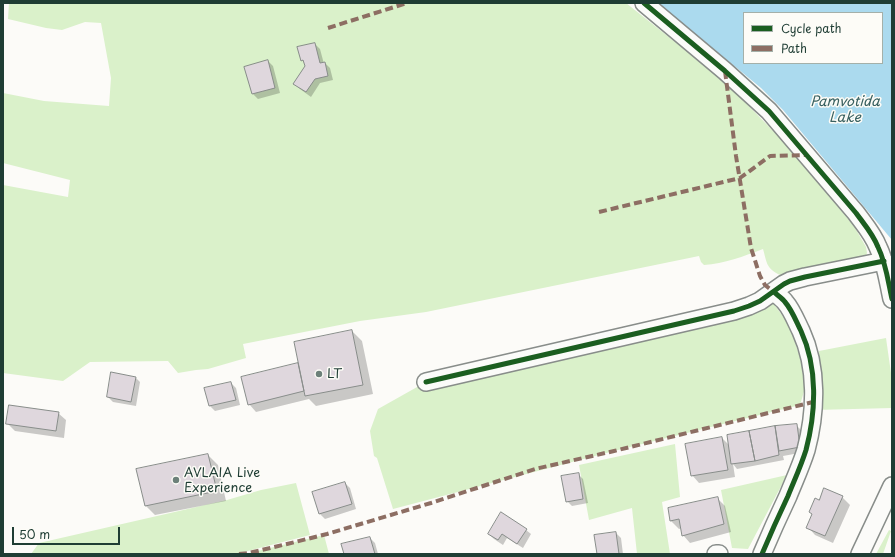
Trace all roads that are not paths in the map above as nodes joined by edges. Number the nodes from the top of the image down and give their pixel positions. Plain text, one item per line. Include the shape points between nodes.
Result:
1 (644, 3) edge
2 (884, 261) junction
3 (774, 292) junction
4 (892, 299) edge
5 (426, 382) dead end
6 (892, 486) edge
7 (716, 554) edge
8 (719, 554) edge
9 (762, 554) edge
10 (860, 554) edge

1 - 2 street via 769,111 856,212 873,237
2 - 3 street via 790,281
2 - 4 street
3 - 5 street via 760,301 734,311
3 - 9 street via 790,309 805,340 813,373 813,407 802,462
6 - 10 street
7 - 8 street

